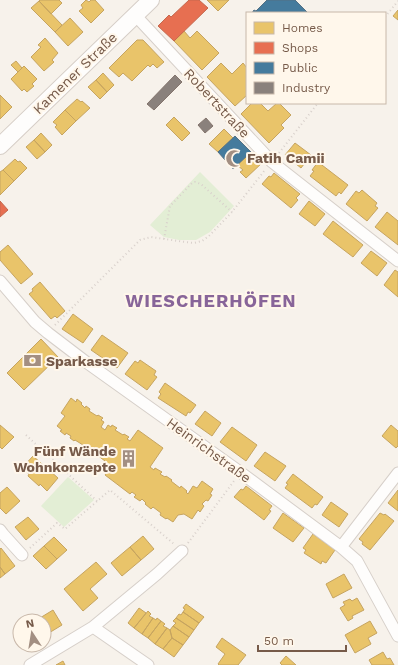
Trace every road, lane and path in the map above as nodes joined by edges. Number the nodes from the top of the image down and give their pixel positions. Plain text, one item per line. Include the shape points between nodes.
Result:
1 (151, 0) edge
2 (398, 1) edge
3 (135, 15) junction
4 (386, 16) edge
5 (317, 104) edge
6 (290, 138) dead end
7 (0, 146) edge
8 (251, 189) dead end
9 (232, 212) junction
10 (164, 239) junction
11 (398, 261) edge
12 (0, 281) edge
13 (48, 333) junction
14 (26, 435) dead end
15 (240, 472) junction
16 (398, 473) edge
17 (97, 501) junction
18 (1, 534) edge
19 (341, 546) junction
20 (182, 551) junction
21 (22, 555) joint
22 (93, 627) junction
23 (398, 636) edge
24 (30, 665) edge
25 (148, 665) edge

1 - 3 main road, Kamener Straße
2 - 4 path
3 - 7 main road, Kamener Straße
3 - 11 street, Robertstraße via 272,162
5 - 6 path
8 - 9 path
9 - 10 path via 202,241 189,243
9 - 10 path via 201,184 192,183 170,206
10 - 13 path via 151,237 140,240
12 - 13 street, Heinrichstraße via 35,322
13 - 15 street, Heinrichstraße
14 - 17 path
15 - 19 street, Heinrichstraße
15 - 20 path
16 - 19 street
17 - 20 path via 110,490
17 - 21 path via 65,529 57,523
18 - 21 street
19 - 23 street, Heinrichstraße via 357,561
20 - 22 street
22 - 24 street
22 - 25 street

